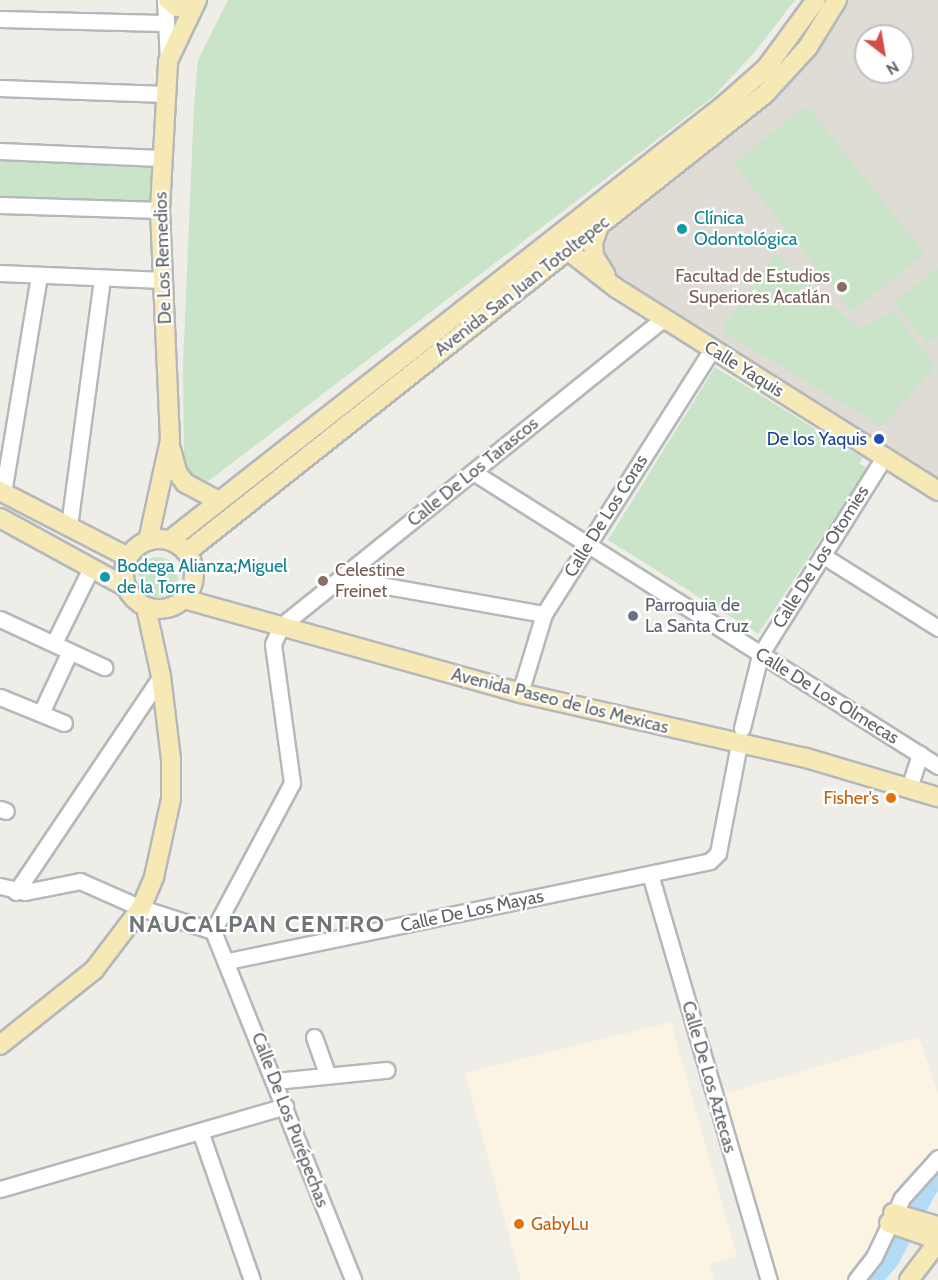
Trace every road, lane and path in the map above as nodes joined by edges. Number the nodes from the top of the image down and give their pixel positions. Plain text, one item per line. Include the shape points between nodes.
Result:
1 (816, 0) edge
2 (837, 0) edge
3 (181, 2) edge
4 (0, 19) edge
5 (164, 23) junction
6 (168, 61) junction
7 (0, 88) edge
8 (165, 94) junction
9 (0, 151) edge
10 (160, 158) junction
11 (0, 205) edge
12 (160, 210) junction
13 (600, 224) junction
14 (560, 245) junction
15 (0, 273) edge
16 (39, 275) junction
17 (102, 278) junction
18 (163, 280) junction
19 (616, 288) junction
20 (664, 318) junction
21 (712, 349) junction
22 (170, 440) junction
23 (884, 457) junction
24 (473, 472) junction
25 (938, 491) edge
26 (1, 492) edge
27 (219, 501) junction
28 (0, 518) edge
29 (69, 526) junction
30 (158, 540) junction
31 (588, 545) junction
32 (187, 552) junction
33 (822, 555) junction
34 (128, 557) junction
35 (91, 568) junction
36 (341, 579) junction
37 (126, 586) junction
38 (184, 599) junction
39 (155, 608) junction
40 (544, 614) junction
41 (0, 619) edge
42 (281, 626) junction
43 (938, 628) edge
44 (54, 643) junction
45 (70, 651) junction
46 (760, 655) junction
47 (104, 668) dead end
48 (161, 676) junction
49 (520, 693) junction
50 (0, 697) edge
51 (41, 713) junction
52 (64, 723) dead end
53 (741, 736) junction
54 (920, 754) junction
55 (938, 766) edge
56 (909, 788) junction
57 (938, 797) edge
58 (716, 858) joint
59 (650, 874) junction
60 (0, 886) edge
61 (16, 892) junction
62 (141, 908) junction
63 (213, 931) junction
64 (228, 961) junction
65 (314, 1037) dead end
66 (0, 1045) edge
67 (386, 1070) dead end
68 (328, 1076) junction
69 (275, 1081) junction
70 (285, 1106) junction
71 (200, 1131) junction
72 (938, 1158) edge
73 (0, 1189) edge
74 (894, 1219) junction
75 (934, 1233) edge
76 (252, 1280) edge
77 (353, 1280) edge
78 (769, 1280) edge
79 (856, 1280) edge
80 (909, 1280) edge

1 - 14 main road, Avenida San Juan Totoltepec via 766,68
2 - 13 main road, Avenida San Juan Totoltepec via 808,47 765,94
3 - 5 street
3 - 6 main road, De Los Remedios via 180,32
4 - 5 street
5 - 6 street
6 - 8 main road, De Los Remedios
7 - 8 street
8 - 10 main road, De Los Remedios
9 - 10 street
10 - 12 main road, De Los Remedios
11 - 12 street
12 - 18 main road, De Los Remedios
13 - 14 main road, Avenida San Juan Totoltepec
13 - 19 main road via 593,242 594,255
14 - 19 main road, Calle Yaquis
14 - 27 main road, Avenida San Juan Totoltepec
14 - 32 main road, Avenida San Juan Totoltepec
15 - 16 street
16 - 17 street
16 - 26 street
17 - 18 street
17 - 29 street
18 - 22 main road, De Los Remedios
19 - 20 main road, Calle Yaquis
20 - 21 main road, Calle Yaquis
20 - 24 street, Calle De Los Tarascos
21 - 23 main road, Calle Yaquis
21 - 31 street, Calle De Los Coras
22 - 27 main road via 177,472 185,483
22 - 30 main road, De Los Remedios via 153,521
23 - 25 main road, Calle Yaquis
23 - 33 street, Calle De Los Otomies
24 - 31 street, Calle De Los Olmecas
24 - 36 street, Calle De Los Tarascos
26 - 29 main road
27 - 30 main road, Avenida San Juan Totoltepec
28 - 35 main road
29 - 34 main road
30 - 32 main road
30 - 34 main road
31 - 40 street, Calle De Los Coras
31 - 46 street, Calle De Los Olmecas
32 - 38 main road via 194,576
33 - 43 street
33 - 46 street, Calle De Los Otomies
34 - 37 main road via 123,572
35 - 37 main road
35 - 44 street
36 - 40 street
36 - 42 street, Calle De Los Tarascos
37 - 39 main road
38 - 39 main road
38 - 42 main road, Avenida Paseo de los Mexicas
39 - 48 main road
40 - 49 street, Calle De Los Coras
41 - 44 street
42 - 49 main road, Avenida Paseo de los Mexicas
42 - 63 street via 273,644 292,783
44 - 45 street
45 - 47 street
45 - 51 street
46 - 53 street, Calle De Los Otomies
46 - 54 street, Calle De Los Olmecas
48 - 61 street
48 - 62 main road via 171,759 171,799 164,840
49 - 53 main road, Avenida Paseo de los Mexicas
50 - 51 street
51 - 52 street
53 - 56 main road, Avenida Paseo de los Mexicas
53 - 58 street, Calle De Los Otomies
54 - 55 street, Calle De Los Olmecas
54 - 56 street
56 - 57 main road, Avenida Paseo de los Mexicas
58 - 59 street, Calle De Los Mayas
59 - 64 street, Calle De Los Mayas
59 - 78 street, Calle De Los Aztecas
60 - 61 street
61 - 62 street via 80,881
62 - 63 street
62 - 66 main road via 94,970
63 - 64 street, Calle De Los Purépechas
64 - 69 street, Calle De Los Purépechas
65 - 68 street
67 - 68 street
68 - 69 street
69 - 70 street, Calle De Los Purépechas
70 - 71 street
70 - 77 street, Calle De Los Purépechas
71 - 73 street
71 - 76 street
72 - 74 street via 921,1173
74 - 75 main road
74 - 79 street via 874,1257
75 - 80 main road

